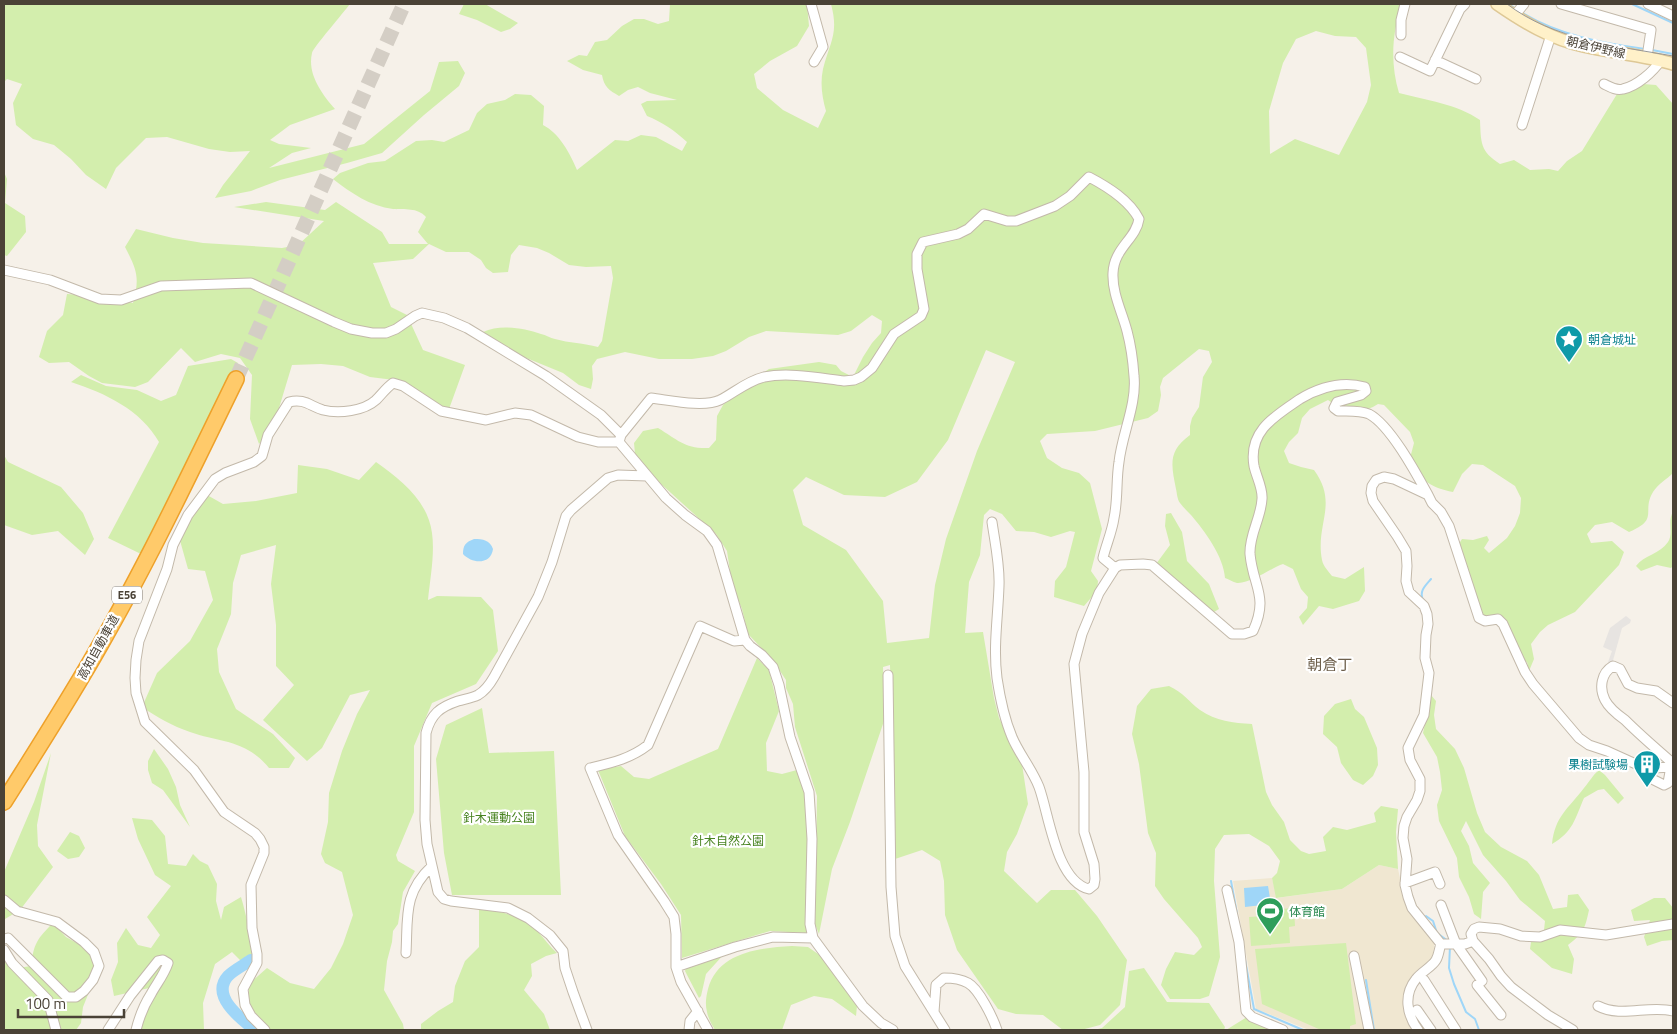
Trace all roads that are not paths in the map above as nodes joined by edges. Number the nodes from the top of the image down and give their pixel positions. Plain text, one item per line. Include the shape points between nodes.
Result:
1 (811, 4) edge
2 (1405, 4) edge
3 (1465, 4) edge
4 (1497, 4) edge
5 (1524, 4) edge
6 (1561, 4) edge
7 (1648, 4) edge
8 (1514, 16) junction
9 (1673, 16) edge
10 (1401, 35) dead end
11 (1551, 35) junction
12 (1400, 57) dead end
13 (1646, 58) junction
14 (1435, 60) junction
15 (1661, 60) junction
16 (814, 62) dead end
17 (1673, 64) edge
18 (1476, 79) dead end
19 (1604, 84) dead end
20 (1522, 125) dead end
21 (4, 270) edge
22 (236, 379) tunnel mouth
23 (620, 439) junction
24 (647, 476) junction
25 (1428, 495) junction
26 (992, 522) dead end
27 (1115, 568) junction
28 (746, 640) junction
29 (888, 675) dead end
30 (1673, 703) edge
31 (1638, 765) junction
32 (1672, 766) edge
33 (4, 802) edge
34 (432, 866) junction
35 (1405, 883) junction
36 (1440, 884) dead end
37 (1227, 890) dead end
38 (4, 900) edge
39 (1442, 905) dead end
40 (1673, 924) edge
41 (813, 938) junction
42 (4, 939) edge
43 (1473, 941) junction
44 (1441, 944) junction
45 (1456, 944) junction
46 (4, 950) edge
47 (406, 953) dead end
48 (1354, 956) dead end
49 (676, 967) junction
50 (1424, 980) dead end
51 (1598, 1006) dead end
52 (1417, 1010) dead end
53 (698, 1011) junction
54 (1673, 1011) edge
55 (934, 1012) junction
56 (1501, 1015) dead end
57 (56, 1030) edge
58 (108, 1030) edge
59 (136, 1030) edge
60 (265, 1030) edge
61 (587, 1030) edge
62 (689, 1030) edge
63 (708, 1030) edge
64 (893, 1030) edge
65 (945, 1030) edge
66 (997, 1030) edge
67 (1283, 1030) edge
68 (1368, 1030) edge
69 (1418, 1030) edge
70 (1431, 1030) edge
71 (1456, 1030) edge
72 (1573, 1030) edge

1 - 16 street via 823,47
2 - 10 street
3 - 14 street
4 - 8 main road, 朝倉伊野線
5 - 8 street
6 - 13 street via 1651,30
7 - 9 street
8 - 11 main road, 朝倉伊野線
11 - 13 main road, 朝倉伊野線 via 1581,46
11 - 20 street
12 - 14 street via 1430,71
13 - 15 main road, 朝倉伊野線
14 - 18 street
15 - 17 main road, 朝倉伊野線
15 - 19 street via 1646,76 1624,89
21 - 23 street via 50,280 108,301 121,300 161,286 251,284 334,322 372,333 396,329 422,313 444,318 468,328 546,376 601,414
22 - 33 highway, 高知自動車道 / E56 via 99,646
23 - 24 street
23 - 27 street via 651,398 695,403 718,401 756,379 780,375 844,381 861,377 872,368 894,334 921,316 924,309 917,268 923,242 958,234 984,214 1016,221 1055,206 1089,177 1133,208 1139,219 1114,262 1113,273 1135,378 1118,462 1114,518 1102,558
23 - 60 street via 598,442 531,415 515,413 486,420 442,411 393,383 375,401 342,412 323,410 297,400 290,402 268,435 262,456 215,479 188,515 173,545 139,641 136,693 145,722 194,770 224,812 255,833 264,847 251,885 257,963 243,989 245,1005
24 - 28 street via 685,516 707,531 717,545
24 - 34 street via 608,478 571,510 566,516 538,597 494,678 476,696 457,701 437,711 430,719 426,733 425,820
25 - 27 street via 1395,441 1370,415 1334,408 1336,402 1366,391 1365,387 1344,383 1334,385 1307,395 1276,415 1260,431 1253,448 1262,496 1250,552 1260,606 1253,631 1232,634 1152,565 1120,565
25 - 31 street via 1449,526 1479,618 1485,621 1498,619 1504,624 1529,678 1579,738
25 - 35 street via 1394,478 1384,477 1376,480 1370,493 1406,551 1409,592 1424,606 1428,624 1425,658 1429,673 1424,715 1408,748 1420,785 1417,800 1404,826
26 - 27 street via 999,585 995,644 1004,716 1039,788 1052,837 1068,873 1082,888 1089,889 1095,879 1084,832 1084,772 1074,664 1082,634
28 - 41 street via 773,667 790,737 809,792 812,839 810,924
28 - 49 street via 734,641 700,626 648,745 627,758 590,768 618,835 674,917
29 - 55 street via 891,887 895,936 905,966
30 - 32 street via 1656,692 1628,684 1620,669 1613,666 1603,675 1606,701
31 - 32 street via 1653,768
31 - 32 street via 1664,785 1668,784
34 - 47 street via 413,889 410,899
34 - 61 street via 438,892 444,899 508,908 550,935 563,951 565,968
35 - 36 street via 1435,872
35 - 44 street via 1412,908
37 - 67 street via 1239,942 1246,1011 1252,1017
38 - 42 street via 17,911 57,922 84,942 94,952 98,966 93,980 76,997 67,997 14,943
39 - 45 street
40 - 43 street via 1606,935 1560,930 1540,937 1479,927 1471,934
41 - 49 street via 773,937
41 - 64 street via 863,1006
43 - 45 street
43 - 72 street via 1511,987
44 - 45 street
44 - 69 street via 1436,961 1416,978 1408,999 1411,1020
45 - 56 street via 1482,980 1478,985
46 - 57 street via 12,963 48,1000
48 - 68 street
49 - 53 street
50 - 71 street
51 - 54 street via 1617,1012 1656,1008
52 - 70 street
53 - 62 street via 690,1021
53 - 63 street
55 - 65 street
55 - 66 street via 936,985 944,978 960,980 969,984 980,997
58 - 59 street via 158,960 163,960 168,963 164,975 151,995

